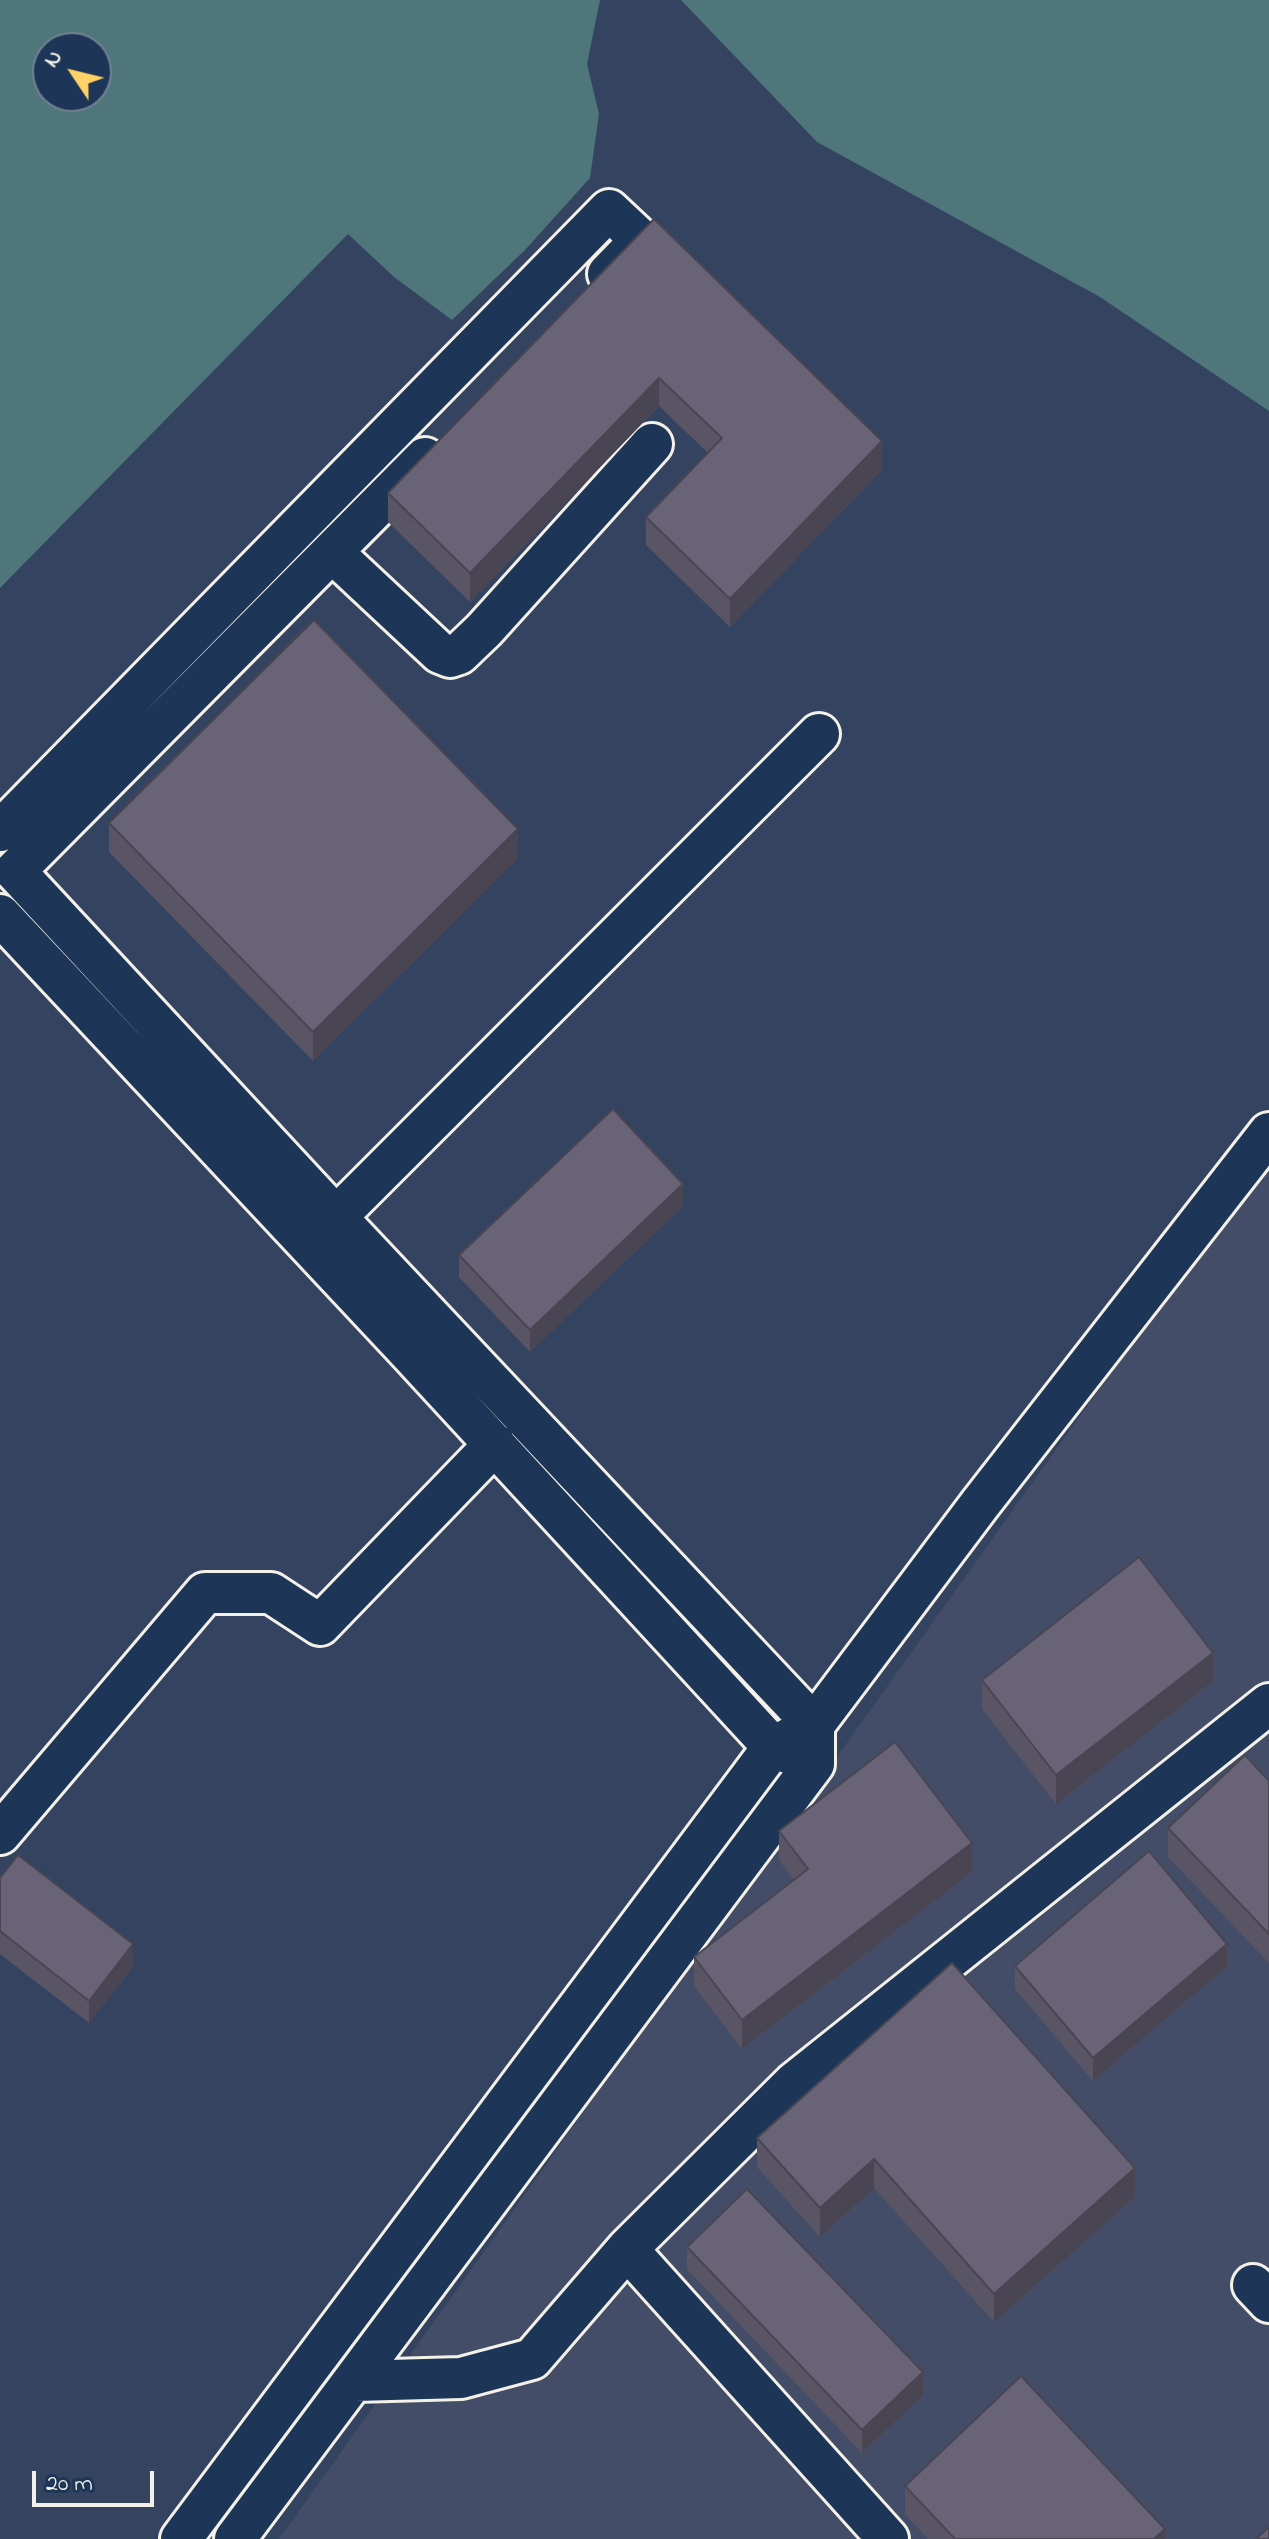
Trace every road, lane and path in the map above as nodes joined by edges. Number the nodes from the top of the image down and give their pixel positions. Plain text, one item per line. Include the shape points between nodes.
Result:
1 (586, 296) edge
2 (453, 430) edge
3 (652, 444) dead end
4 (332, 552) junction
5 (819, 734) dead end
6 (0, 831) edge
7 (0, 915) edge
8 (1269, 1133) edge
9 (322, 1231) junction
10 (495, 1444) junction
11 (1269, 1704) edge
12 (814, 1725) junction
13 (773, 1747) junction
14 (814, 1764) junction
15 (0, 1834) edge
16 (627, 2249) junction
17 (355, 2381) junction
18 (181, 2539) edge
19 (235, 2539) edge
20 (888, 2539) edge

1 - 6 street via 641,240 609,210
2 - 4 street
3 - 4 street via 459,654 440,653
4 - 9 street via 15,871
5 - 9 street
7 - 9 street
8 - 12 street
9 - 10 street
9 - 12 street
10 - 13 street
10 - 15 street via 320,1625 271,1593 205,1593
11 - 16 street via 794,2083
12 - 13 street
12 - 14 street
13 - 14 street
13 - 18 street
14 - 17 street
16 - 17 street via 532,2359 461,2378
16 - 20 street
17 - 19 street

